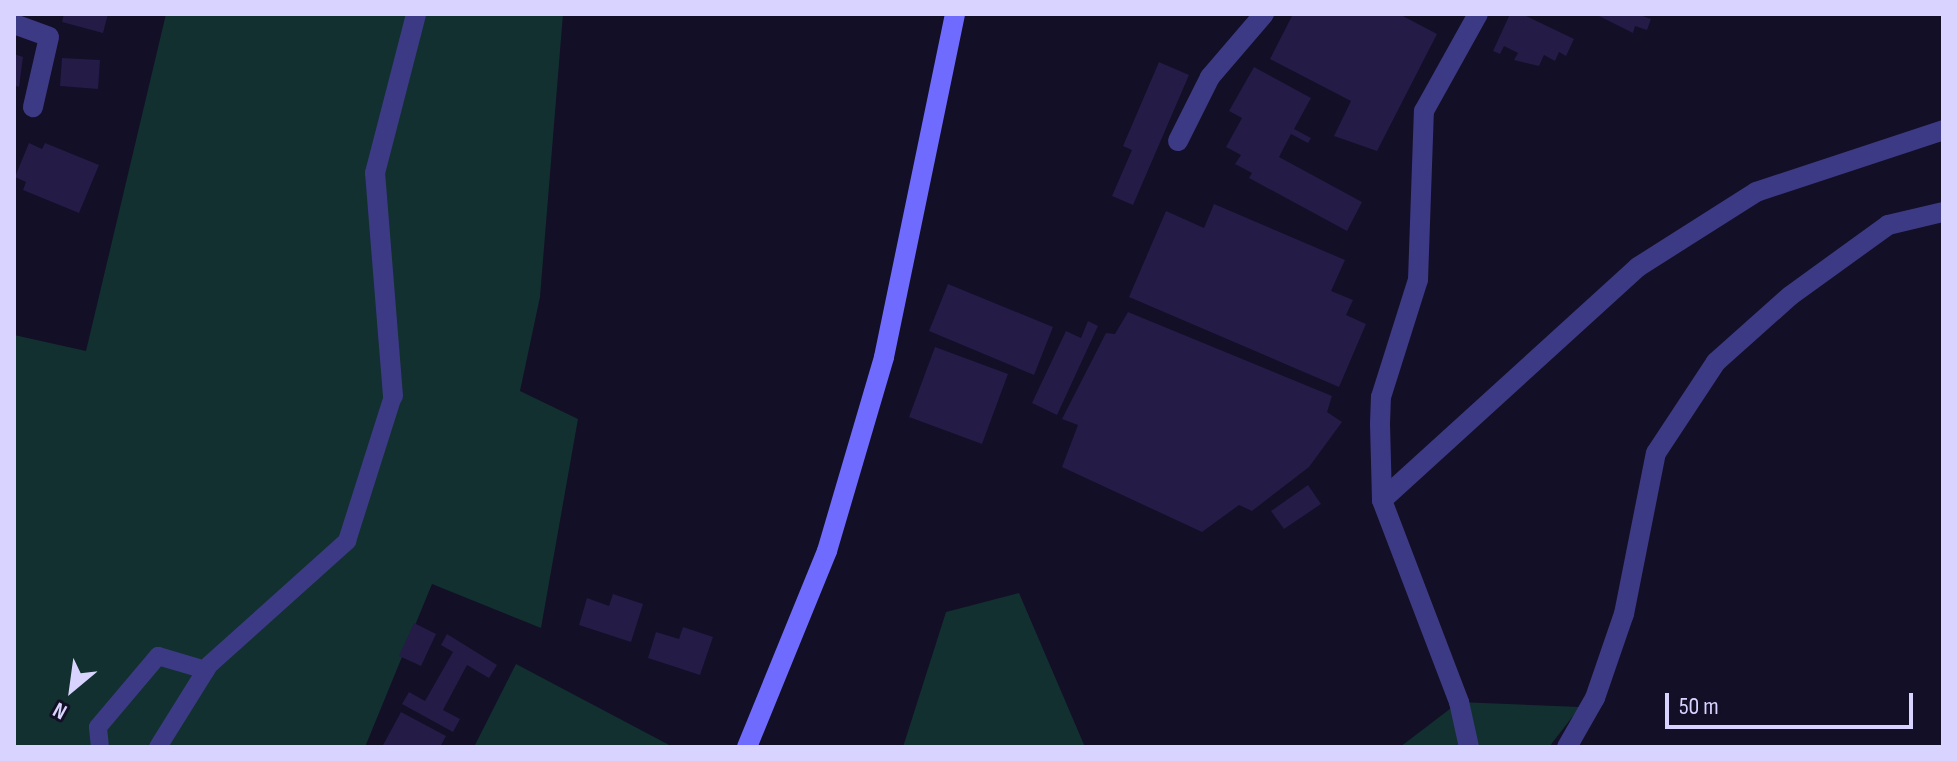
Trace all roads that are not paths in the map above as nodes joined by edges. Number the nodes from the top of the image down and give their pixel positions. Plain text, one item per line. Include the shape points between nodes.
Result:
1 (416, 14) edge
2 (955, 14) edge
3 (1264, 14) edge
4 (1478, 14) edge
5 (14, 24) edge
6 (33, 107) dead end
7 (1943, 130) edge
8 (1178, 141) dead end
9 (1943, 212) edge
10 (393, 396) joint
11 (1382, 500) junction
12 (206, 670) junction
13 (100, 747) edge
14 (158, 747) edge
15 (747, 747) edge
16 (1469, 747) edge
17 (1567, 747) edge

1 - 10 street via 375,173
2 - 15 street via 884,357 827,551
3 - 8 street via 1210,77
4 - 11 street via 1424,111 1418,280 1381,397
5 - 6 street via 49,37
7 - 11 street via 1756,192 1638,267
9 - 17 street via 1888,225 1790,296 1716,362 1656,453 1624,614 1595,698
10 - 12 lane via 347,541
11 - 16 street via 1459,702
12 - 13 lane via 158,656 98,727
12 - 14 lane

